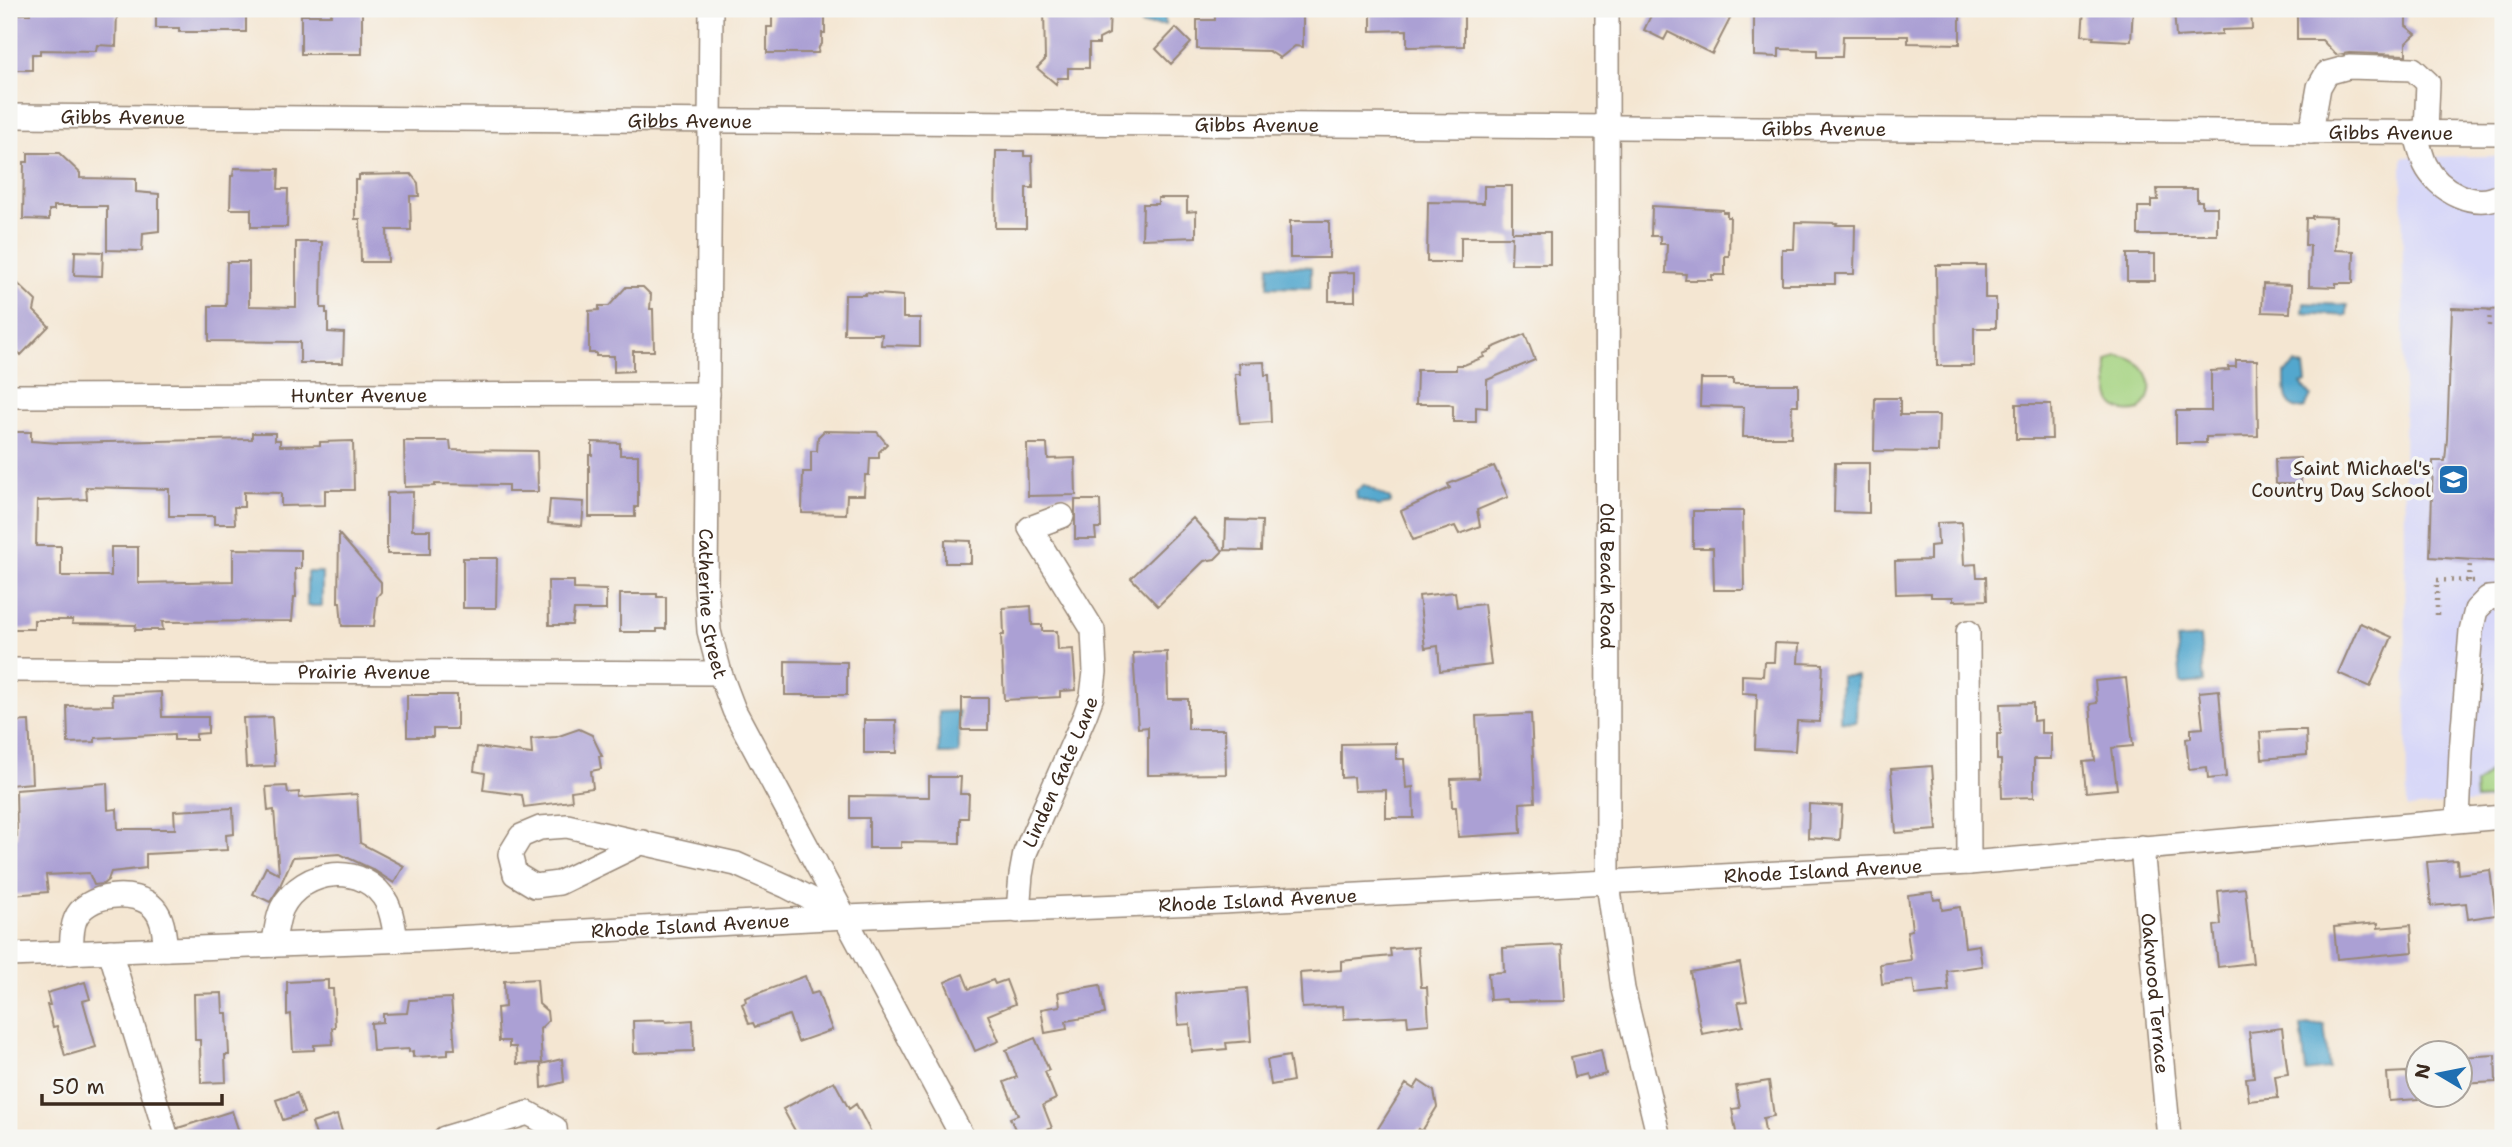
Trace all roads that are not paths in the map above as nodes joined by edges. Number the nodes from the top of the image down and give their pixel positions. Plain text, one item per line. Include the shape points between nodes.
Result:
1 (711, 9) edge
2 (1607, 9) edge
3 (9, 116) edge
4 (710, 119) junction
5 (1606, 125) junction
6 (2311, 132) junction
7 (2421, 132) junction
8 (2503, 132) edge
9 (2503, 194) edge
10 (708, 394) junction
11 (9, 397) edge
12 (1062, 516) dead end
13 (2503, 597) edge
14 (1968, 632) dead end
15 (9, 670) edge
16 (720, 673) junction
17 (2503, 817) edge
18 (2458, 820) junction
19 (643, 842) junction
20 (2142, 847) junction
21 (1969, 863) junction
22 (1608, 883) junction
23 (1018, 911) junction
24 (846, 917) junction
25 (396, 940) junction
26 (274, 945) junction
27 (166, 949) junction
28 (110, 951) junction
29 (71, 953) junction
30 (9, 955) edge
31 (167, 1138) edge
32 (445, 1138) edge
33 (556, 1138) edge
34 (963, 1138) edge
35 (1659, 1138) edge
36 (2169, 1138) edge

1 - 4 street, Catherine Street
2 - 5 street, Old Beach Road
3 - 4 street, Gibbs Avenue
4 - 5 street, Gibbs Avenue
4 - 10 street, Catherine Street
5 - 6 street, Gibbs Avenue
5 - 22 street, Old Beach Road
6 - 7 street, Gibbs Avenue
6 - 7 street via 2319,87 2327,73 2349,67 2413,68 2428,83
7 - 8 street, Gibbs Avenue
7 - 9 street via 2426,166 2441,186 2477,201
10 - 11 street, Hunter Avenue
10 - 16 street, Catherine Street via 706,584 709,631
12 - 23 street, Linden Gate Lane via 1030,528 1093,630 1095,672 1092,696 1026,853
13 - 18 street via 2488,598 2476,610 2471,631
14 - 21 street
15 - 16 street, Prairie Avenue
16 - 24 street, Catherine Street via 734,710
17 - 18 street, Rhode Island Avenue
18 - 20 street, Rhode Island Avenue
19 - 19 street via 567,826 540,828 520,836 510,854 515,874 535,886 559,883
19 - 24 street via 736,864
20 - 21 street, Rhode Island Avenue
20 - 36 street, Oakwood Terrace
21 - 22 street, Rhode Island Avenue
22 - 23 street, Rhode Island Avenue
22 - 35 street, Old Beach Road via 1623,989
23 - 24 street, Rhode Island Avenue
24 - 25 street, Rhode Island Avenue
24 - 34 street, Catherine Street
25 - 26 street, Rhode Island Avenue
25 - 26 street via 387,902 373,887 354,876 331,873 311,878 293,891 281,909
26 - 27 street, Rhode Island Avenue
27 - 28 street, Rhode Island Avenue
27 - 29 street via 163,922 155,909 128,897 98,898 75,919
28 - 29 street, Rhode Island Avenue
28 - 31 street
29 - 30 street, Rhode Island Avenue
32 - 33 street via 528,1113 555,1128

